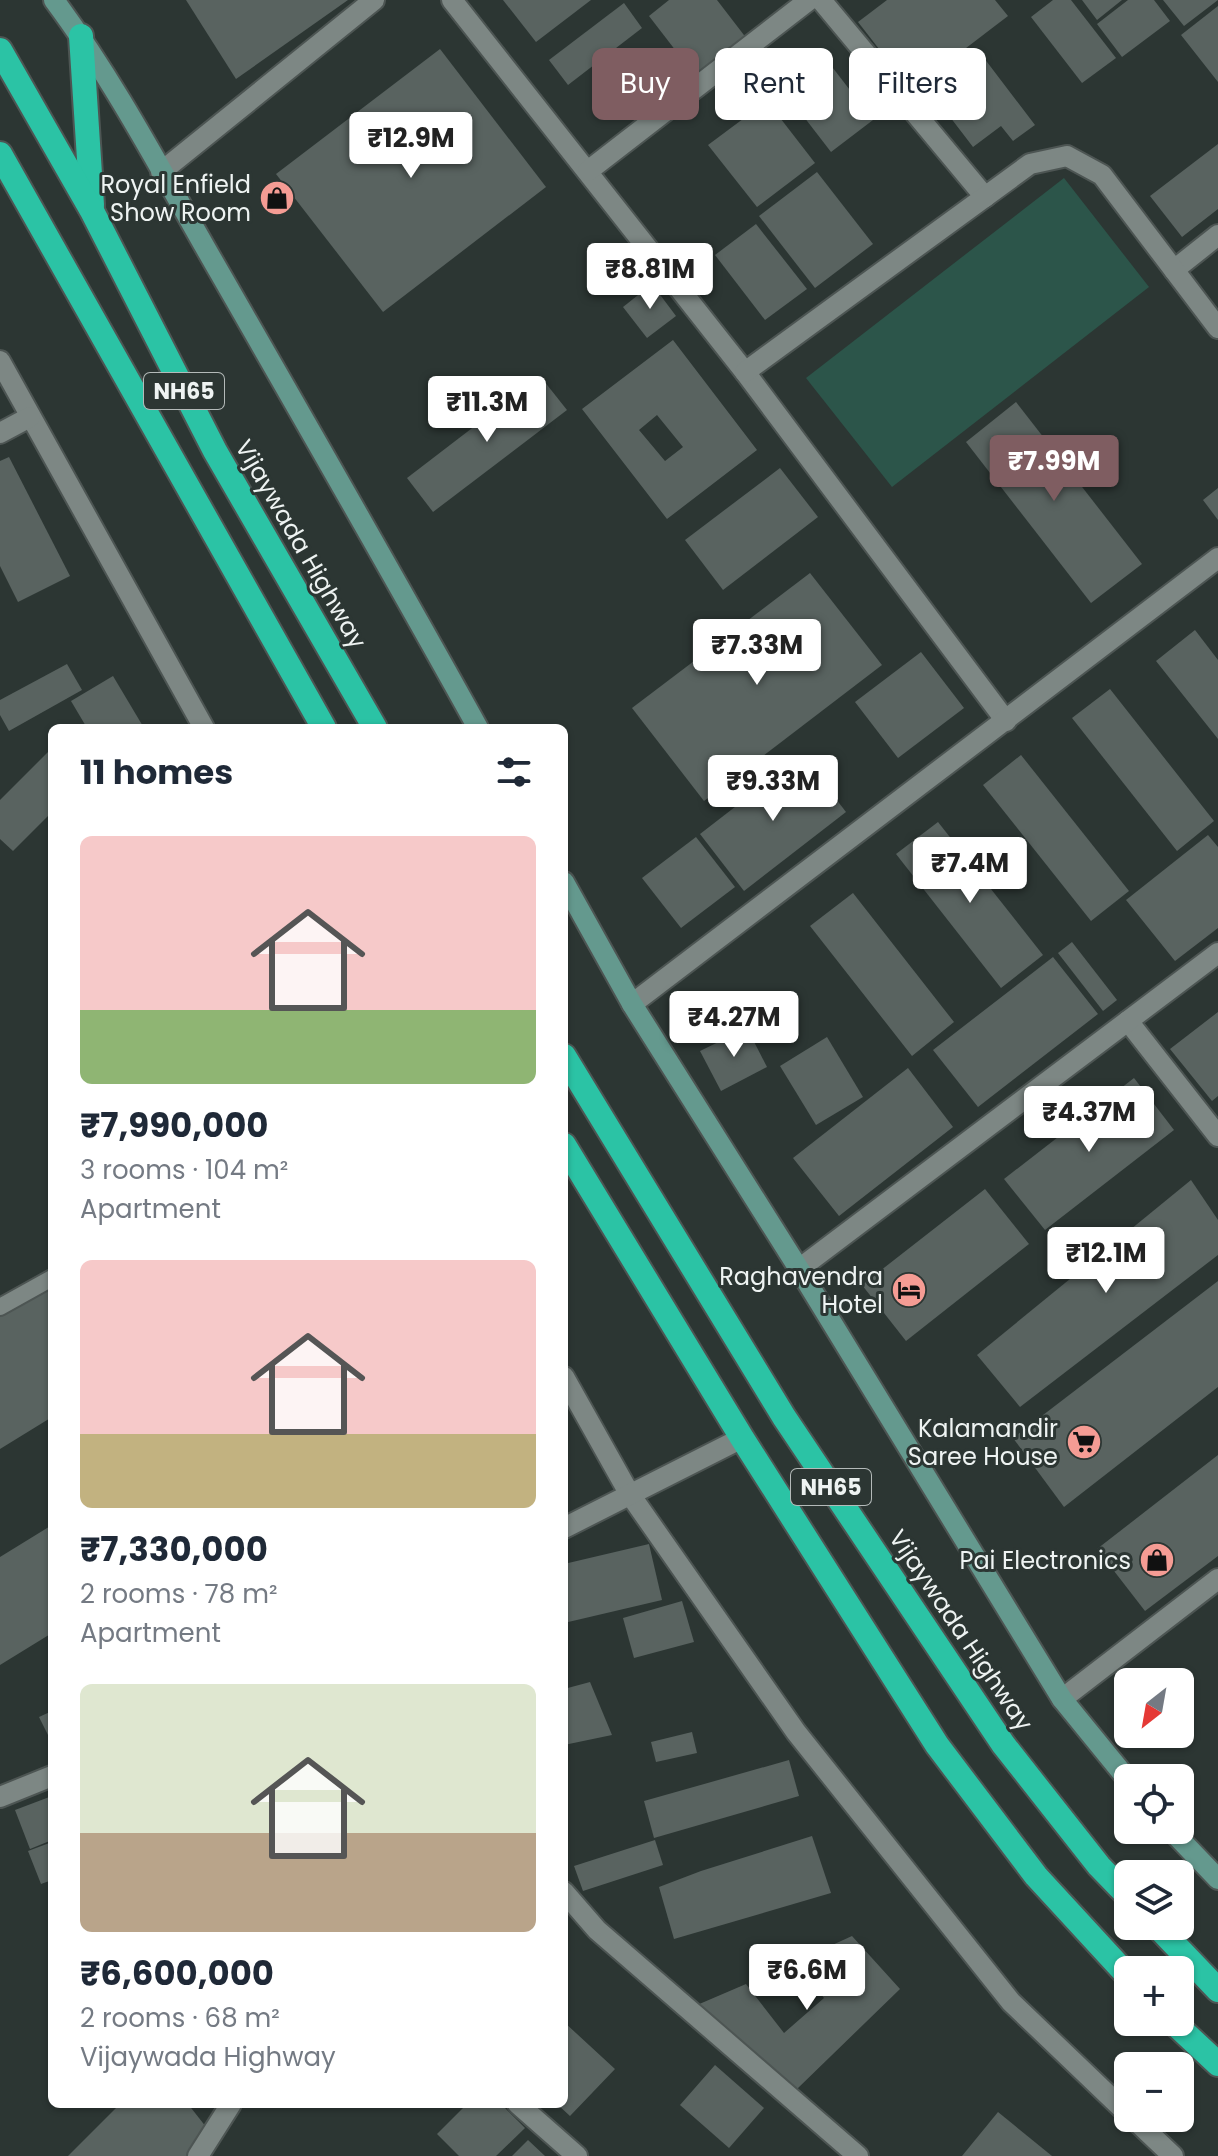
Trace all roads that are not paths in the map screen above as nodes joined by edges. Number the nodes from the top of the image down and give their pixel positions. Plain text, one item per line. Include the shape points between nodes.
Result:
1 (54, 0) edge
2 (374, 0) edge
3 (452, 0) edge
4 (809, 0) edge
5 (821, 0) edge
6 (81, 36) junction
7 (0, 50) edge
8 (0, 154) edge
9 (588, 171) junction
10 (161, 172) junction
11 (985, 197) junction
12 (92, 211) junction
13 (1218, 235) edge
14 (1174, 270) junction
15 (1218, 328) edge
16 (0, 361) edge
17 (745, 372) junction
18 (30, 417) junction
19 (0, 433) edge
20 (273, 551) junction
21 (1218, 558) edge
22 (235, 570) junction
23 (1006, 721) junction
24 (202, 724) edge
25 (322, 724) edge
26 (373, 724) edge
27 (476, 724) edge
28 (568, 889) edge
29 (1218, 953) edge
30 (632, 1004) junction
31 (1128, 1021) junction
32 (568, 1063) edge
33 (1218, 1136) edge
34 (568, 1152) edge
35 (799, 1269) junction
36 (48, 1280) edge
37 (0, 1307) edge
38 (568, 1384) edge
39 (742, 1438) junction
40 (629, 1493) junction
41 (568, 1526) edge
42 (1218, 1579) edge
43 (1062, 1699) junction
44 (1115, 1764) edge
45 (48, 1778) edge
46 (0, 1797) edge
47 (1184, 1844) edge
48 (1218, 1879) edge
49 (1114, 1882) edge
50 (568, 1897) edge
51 (1171, 1940) edge
52 (1114, 1961) edge
53 (1217, 1986) edge
54 (1188, 2036) edge
55 (1218, 2064) edge
56 (1114, 2101) edge
57 (228, 2108) edge
58 (523, 2108) edge
59 (1148, 2132) edge
60 (198, 2156) edge
61 (577, 2156) edge
62 (858, 2156) edge
63 (1173, 2156) edge

1 - 6 street
2 - 10 street
3 - 9 street
4 - 9 street
5 - 11 street
6 - 10 street
6 - 12 highway
7 - 12 highway, Vijaywada Highway / NH65
8 - 22 highway, NH65
9 - 17 street
10 - 27 street
11 - 14 street via 1030,164 1067,156 1102,175
11 - 17 street
12 - 20 highway, Vijaywada Highway / NH65 via 215,451
13 - 14 street
14 - 15 street
16 - 18 street
17 - 23 street
18 - 19 street
18 - 24 street
20 - 22 highway
20 - 26 highway, Vijaywada Highway / NH65
21 - 23 street
22 - 25 highway, NH65
23 - 30 street
28 - 30 street
29 - 31 street
30 - 35 street
31 - 33 street
31 - 35 street
32 - 49 highway, Vijaywada Highway / NH65 via 784,1417 1003,1744
34 - 39 highway, NH65
35 - 43 street
36 - 37 lane
38 - 40 street
39 - 40 street
39 - 52 highway, NH65 via 937,1745 1036,1876
40 - 41 street
40 - 56 street via 796,1732 1011,2002
42 - 43 street
43 - 44 street
45 - 46 street
47 - 48 street
50 - 62 street via 597,1930
51 - 53 highway
54 - 55 highway
57 - 60 street
58 - 61 street
59 - 63 street

